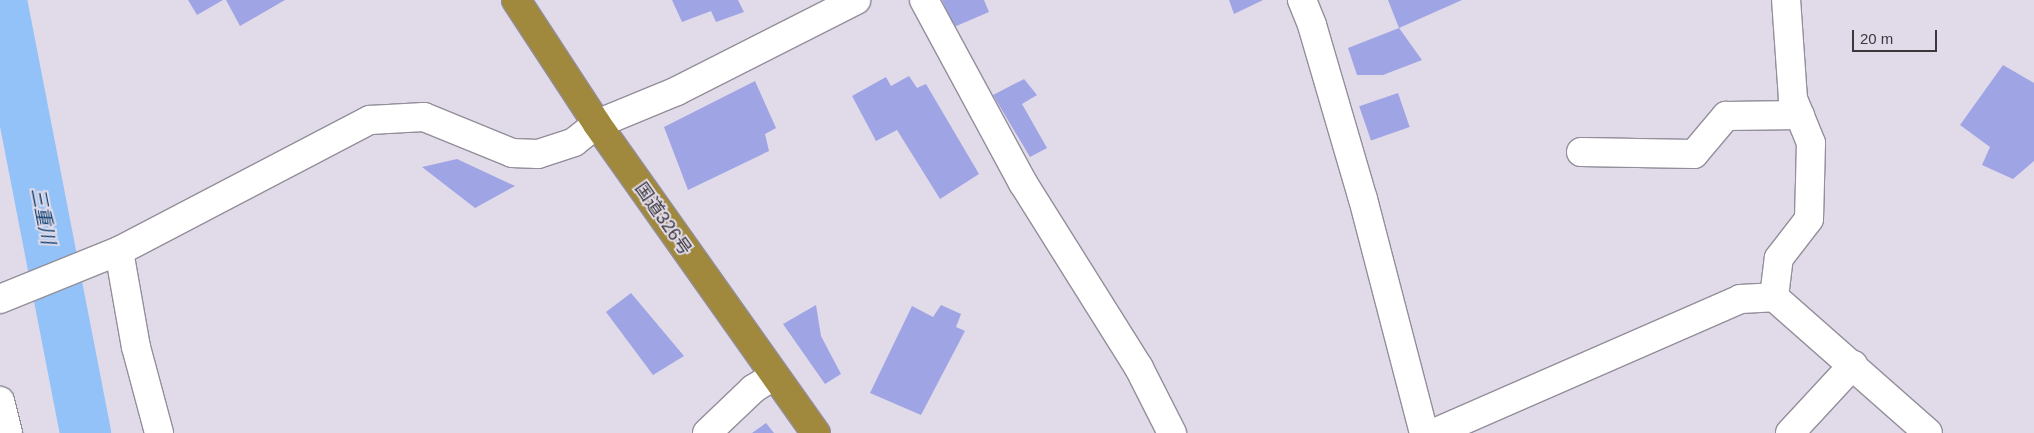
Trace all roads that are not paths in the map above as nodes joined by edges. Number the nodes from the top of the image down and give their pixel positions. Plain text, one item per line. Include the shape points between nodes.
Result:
1 (516, 0) edge
2 (856, 0) edge
3 (924, 0) edge
4 (1302, 0) edge
5 (1786, 0) edge
6 (1800, 115) junction
7 (597, 124) junction
8 (1581, 152) dead end
9 (119, 251) junction
10 (1774, 297) junction
11 (0, 299) edge
12 (1853, 365) junction
13 (774, 376) junction
14 (0, 401) edge
15 (8, 433) edge
16 (159, 433) edge
17 (707, 433) edge
18 (816, 433) edge
19 (1172, 433) edge
20 (1424, 433) edge
21 (1434, 433) edge
22 (1790, 433) edge
23 (1928, 433) edge

1 - 7 highway, 国道326号
2 - 7 street via 677,91
3 - 19 street via 1023,183 1139,368
4 - 20 street via 1363,199
5 - 6 street via 1793,99
6 - 8 street via 1726,116 1694,154
6 - 10 street via 1811,143 1809,219 1779,258
7 - 9 street via 574,142 538,154 512,154 424,117 370,120
7 - 13 highway, 国道326号
9 - 11 street
9 - 16 street via 136,347
10 - 12 street
10 - 21 street via 1740,299
12 - 22 street
12 - 23 street
13 - 17 street via 753,389
13 - 18 highway, 国道326号
14 - 15 street

